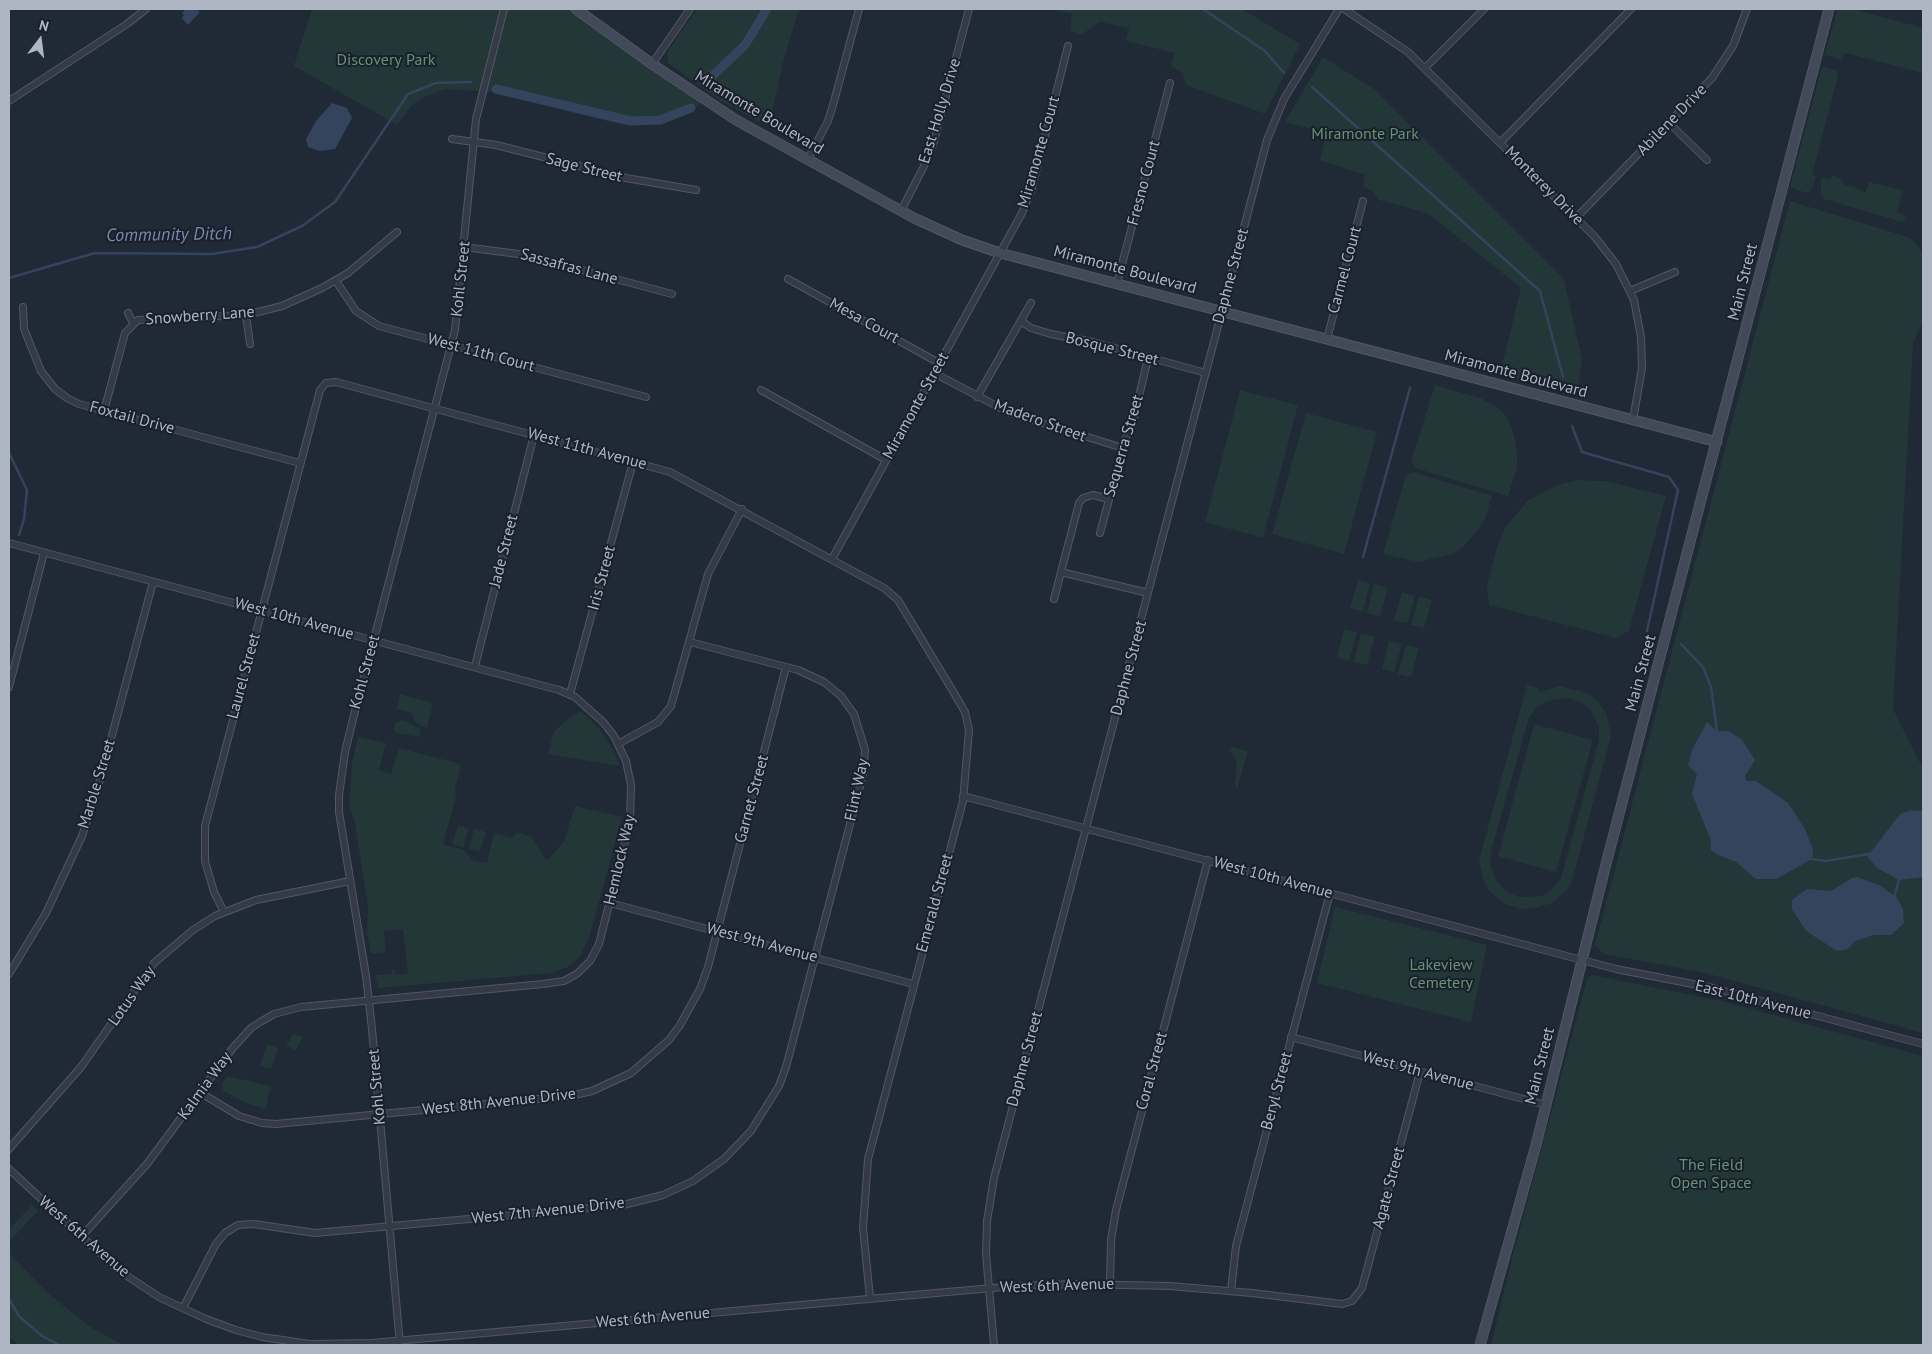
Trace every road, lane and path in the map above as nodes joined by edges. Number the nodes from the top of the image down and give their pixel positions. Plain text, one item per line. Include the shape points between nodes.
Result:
1 (146, 9) edge
2 (504, 9) edge
3 (576, 9) edge
4 (690, 9) edge
5 (859, 9) edge
6 (969, 9) edge
7 (1339, 9) edge
8 (1344, 9) edge
9 (1484, 9) edge
10 (1632, 9) edge
11 (1747, 9) edge
12 (1829, 9) edge
13 (1068, 46) dead end
14 (652, 64) junction
15 (1425, 68) junction
16 (1170, 82) dead end
17 (9, 101) edge
18 (1670, 124) junction
19 (452, 139) dead end
20 (474, 142) junction
21 (1500, 143) junction
22 (808, 159) junction
23 (1707, 160) dead end
24 (696, 190) dead end
25 (1363, 201) dead end
26 (901, 210) junction
27 (1576, 218) junction
28 (397, 232) dead end
29 (464, 247) junction
30 (1000, 253) junction
31 (1675, 272) dead end
32 (788, 279) dead end
33 (336, 281) junction
34 (1117, 283) junction
35 (1630, 291) junction
36 (672, 294) dead end
37 (1031, 303) dead end
38 (23, 307) dead end
39 (1222, 311) junction
40 (128, 313) dead end
41 (246, 315) junction
42 (1021, 322) junction
43 (133, 323) junction
44 (1327, 339) junction
45 (250, 344) dead end
46 (452, 346) junction
47 (1148, 358) junction
48 (940, 363) junction
49 (934, 373) junction
50 (1206, 373) junction
51 (326, 383) joint
52 (761, 390) dead end
53 (646, 397) dead end
54 (977, 397) junction
55 (435, 408) junction
56 (104, 411) junction
57 (1633, 420) junction
58 (534, 435) junction
59 (1717, 442) junction
60 (1123, 448) junction
61 (886, 460) junction
62 (633, 462) junction
63 (300, 463) junction
64 (1109, 499) junction
65 (742, 510) junction
66 (1100, 534) dead end
67 (9, 544) edge
68 (44, 553) junction
69 (832, 559) junction
70 (1061, 572) junction
71 (153, 582) junction
72 (1148, 593) junction
73 (1054, 599) dead end
74 (262, 610) junction
75 (374, 640) junction
76 (690, 642) junction
77 (475, 666) junction
78 (786, 667) junction
79 (10, 677) edge
80 (9, 687) edge
81 (570, 694) junction
82 (618, 744) junction
83 (963, 796) junction
84 (1086, 828) junction
85 (1208, 860) junction
86 (350, 881) junction
87 (1330, 893) junction
88 (610, 903) junction
89 (224, 912) junction
90 (717, 932) junction
91 (815, 957) junction
92 (1582, 960) junction
93 (9, 974) edge
94 (913, 984) junction
95 (368, 1001) junction
96 (1291, 1037) junction
97 (1923, 1044) edge
98 (1420, 1072) junction
99 (201, 1093) junction
100 (1546, 1105) junction
101 (379, 1115) junction
102 (9, 1149) edge
103 (9, 1169) edge
104 (389, 1227) junction
105 (81, 1237) junction
106 (1110, 1284) junction
107 (989, 1288) junction
108 (1231, 1291) junction
109 (870, 1298) junction
110 (1352, 1301) joint
111 (183, 1308) junction
112 (399, 1343) edge
113 (994, 1345) edge
114 (1480, 1345) edge

1 - 17 street
2 - 20 street, Kohl Street via 478,107
3 - 14 main road, Miramonte Boulevard
4 - 14 street
5 - 22 street via 828,121
6 - 26 street, East Holly Drive via 932,145
7 - 39 street, Daphne Street via 1293,81 1273,122
8 - 15 street, Monterey Drive via 1394,41
9 - 15 street
10 - 21 street
11 - 18 street, Abilene Drive via 1741,30 1725,60
12 - 59 main road, Main Street
13 - 30 street, Miramonte Court via 1032,188
14 - 22 main road, Miramonte Boulevard via 736,120
15 - 21 street, Monterey Drive
16 - 34 street, Fresno Court
18 - 23 street
18 - 27 street, Abilene Drive
19 - 20 street, Sage Street
20 - 24 street, Sage Street via 626,178
20 - 29 street, Kohl Street
21 - 27 street, Monterey Drive
22 - 26 main road, Miramonte Boulevard
25 - 44 street, Carmel Court
26 - 30 main road, Miramonte Boulevard via 942,232
27 - 35 street, Monterey Drive via 1606,249
28 - 33 street, Snowberry Lane
29 - 36 street, Sassafras Lane via 526,255
29 - 46 street, Kohl Street
30 - 34 main road, Miramonte Boulevard
30 - 48 street, Miramonte Street
31 - 35 street
32 - 48 street, Mesa Court
33 - 41 street, Snowberry Lane via 292,302
33 - 46 street, West 11th Court via 350,304 371,322
34 - 39 main road, Miramonte Boulevard
35 - 57 street, Monterey Drive via 1640,327 1642,350 1640,388
37 - 42 street
38 - 56 street, Foxtail Drive via 24,329 47,380 66,398
39 - 44 main road, Miramonte Boulevard
39 - 50 street, Daphne Street
40 - 43 street
41 - 43 street, Snowberry Lane via 145,318
41 - 45 street
42 - 47 street, Bosque Street via 1051,334
42 - 54 street
43 - 56 street, Snowberry Lane via 125,333
44 - 57 main road, Miramonte Boulevard
46 - 53 street, West 11th Court
46 - 55 street, Kohl Street
47 - 50 street, Bosque Street
47 - 60 street, Sequerra Street via 1133,422
48 - 49 street, Miramonte Street
49 - 54 street, Madero Street
49 - 61 street, Miramonte Street
50 - 72 street, Daphne Street
51 - 55 street, West 11th Avenue via 336,382
51 - 63 street, Laurel Street via 320,390
52 - 61 street
54 - 60 street, Madero Street via 1010,413
55 - 58 street, West 11th Avenue
55 - 75 street, Kohl Street
56 - 63 street, Foxtail Drive
57 - 59 main road, Miramonte Boulevard
58 - 62 street, West 11th Avenue
58 - 77 street, Jade Street
59 - 92 main road, Main Street
60 - 64 street, Sequerra Street
61 - 69 street, Miramonte Street
62 - 65 street, West 11th Avenue via 678,476
62 - 81 street, Iris Street
63 - 74 street, Laurel Street
64 - 66 street, Sequerra Street
64 - 70 street via 1093,495 1079,503
65 - 69 street, West 11th Avenue
65 - 76 street via 708,574
67 - 68 street, West 10th Avenue
68 - 71 street, West 10th Avenue
68 - 79 street
69 - 83 street, Emerald Street via 884,588 898,600 962,706 969,730
70 - 72 street
70 - 73 street
71 - 74 street, West 10th Avenue
71 - 93 street, Marble Street via 82,836 54,897
72 - 84 street, Daphne Street
74 - 75 street, West 10th Avenue
74 - 89 street, Laurel Street via 204,836 208,876
75 - 77 street, West 10th Avenue
75 - 86 street, Kohl Street via 345,752 339,796
76 - 78 street, Flint Way
76 - 82 street via 675,696 666,713 658,722
77 - 81 street, West 10th Avenue
78 - 90 street, Garnet Street
78 - 91 street, Flint Way via 818,678 841,696 859,725 865,750 863,775
79 - 80 street
81 - 82 street, West 10th Avenue via 603,722
82 - 88 street, Hemlock Way via 628,771 632,808
83 - 84 street, West 10th Avenue
83 - 94 street, Emerald Street
84 - 85 street, West 10th Avenue
84 - 107 street, Daphne Street via 994,1178 987,1221
85 - 87 street, West 10th Avenue
85 - 106 street, Coral Street via 1116,1210 1111,1240
86 - 89 street, Lotus Way via 273,896
86 - 95 street, Kohl Street
87 - 92 street, West 10th Avenue
87 - 96 street, Beryl Street
88 - 90 street, West 9th Avenue
88 - 95 street, Hemlock Way via 596,951 582,969 564,980
89 - 102 street, Lotus Way via 193,930 154,963 81,1066
90 - 91 street, West 9th Avenue
90 - 101 street, West 8th Avenue Drive via 700,989 680,1025 656,1053 619,1080 570,1096
91 - 94 street, West 9th Avenue
91 - 104 street, West 7th Avenue Drive via 779,1086 751,1131 724,1159 701,1176 663,1195 623,1205
92 - 97 street, East 10th Avenue via 1638,975 1730,992
92 - 100 main road, Main Street
94 - 109 street, Emerald Street via 867,1166 863,1228
95 - 99 street, Kalmia Way via 301,1007 274,1014 247,1032
95 - 101 street, Kohl Street
96 - 98 street, West 9th Avenue
96 - 108 street, Beryl Street via 1236,1246
98 - 100 street, West 9th Avenue
98 - 110 street, Agate Street via 1367,1272 1362,1288
99 - 101 street, West 8th Avenue Drive via 239,1116 262,1123
99 - 105 street, Kalmia Way via 147,1164
100 - 114 main road, Main Street
101 - 104 street, Kohl Street
103 - 105 street, West 6th Avenue
104 - 111 street, West 7th Avenue Drive via 315,1233 254,1224 238,1226 225,1232 216,1244
104 - 112 street, Kohl Street
105 - 111 street, West 6th Avenue via 118,1270 159,1297
106 - 107 street, West 6th Avenue
106 - 108 street, West 6th Avenue
107 - 109 street, West 6th Avenue
107 - 113 street, Daphne Street
108 - 110 street, West 6th Avenue via 1334,1304
109 - 112 street, West 6th Avenue
111 - 112 street, West 6th Avenue via 236,1330 288,1341 335,1345

